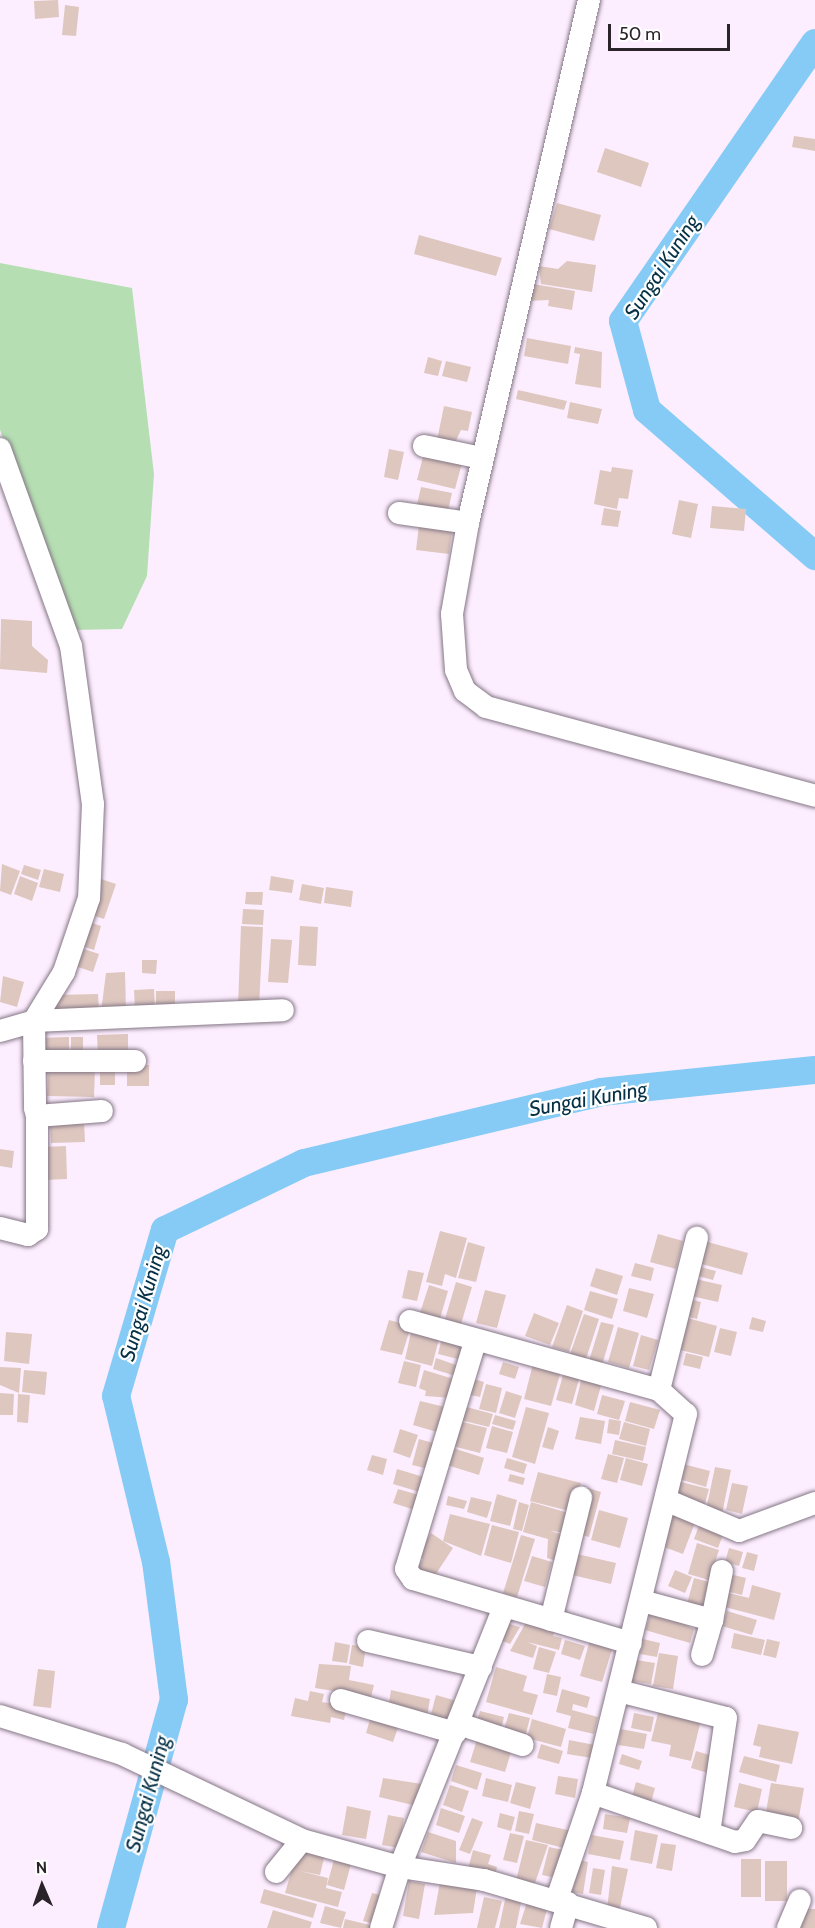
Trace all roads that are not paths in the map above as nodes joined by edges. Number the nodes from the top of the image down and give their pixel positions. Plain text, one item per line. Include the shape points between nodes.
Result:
1 (589, 0) edge
2 (424, 446) dead end
3 (0, 449) edge
4 (482, 458) junction
5 (399, 513) dead end
6 (468, 523) junction
7 (815, 796) edge
8 (284, 1010) dead end
9 (34, 1021) junction
10 (0, 1031) edge
11 (34, 1061) junction
12 (135, 1061) dead end
13 (102, 1111) dead end
14 (37, 1116) junction
15 (0, 1228) edge
16 (697, 1238) dead end
17 (410, 1321) dead end
18 (475, 1342) junction
19 (659, 1389) junction
20 (581, 1498) dead end
21 (668, 1501) junction
22 (815, 1503) edge
23 (722, 1571) dead end
24 (642, 1601) junction
25 (504, 1607) junction
26 (551, 1620) junction
27 (712, 1620) junction
28 (368, 1641) dead end
29 (631, 1642) junction
30 (702, 1654) dead end
31 (481, 1667) junction
32 (619, 1691) junction
33 (341, 1700) dead end
34 (0, 1716) edge
35 (457, 1729) junction
36 (523, 1745) dead end
37 (593, 1793) junction
38 (791, 1828) dead end
39 (709, 1833) junction
40 (302, 1840) junction
41 (399, 1867) junction
42 (276, 1872) dead end
43 (800, 1900) dead end
44 (563, 1901) junction
45 (381, 1928) edge
46 (561, 1928) edge
47 (646, 1928) edge
48 (788, 1928) edge

1 - 4 street
2 - 4 street
3 - 9 street via 71,646 93,804 84,915 64,972
4 - 6 street
5 - 6 street
6 - 7 street via 452,614 456,670 465,691 486,707
8 - 9 street
9 - 10 street
9 - 11 street
11 - 12 street
11 - 14 street
13 - 14 street
14 - 15 street via 37,1229 28,1235
16 - 19 street
17 - 18 street
18 - 19 street
18 - 25 street via 405,1561 413,1579
19 - 21 street via 681,1405 687,1423
20 - 26 street
21 - 22 street via 739,1531
21 - 24 street
23 - 27 street
24 - 27 street
24 - 29 street
25 - 26 street
25 - 31 street
26 - 29 street
27 - 30 street
28 - 31 street
29 - 32 street
31 - 35 street
32 - 37 street
32 - 39 street via 726,1718
33 - 35 street
34 - 40 street via 122,1754
35 - 36 street
35 - 41 street
37 - 39 street
37 - 44 street
38 - 39 street via 758,1821 745,1840 735,1842
40 - 41 street
40 - 42 street
41 - 44 street
41 - 45 street
43 - 48 street
44 - 46 street
44 - 47 street

